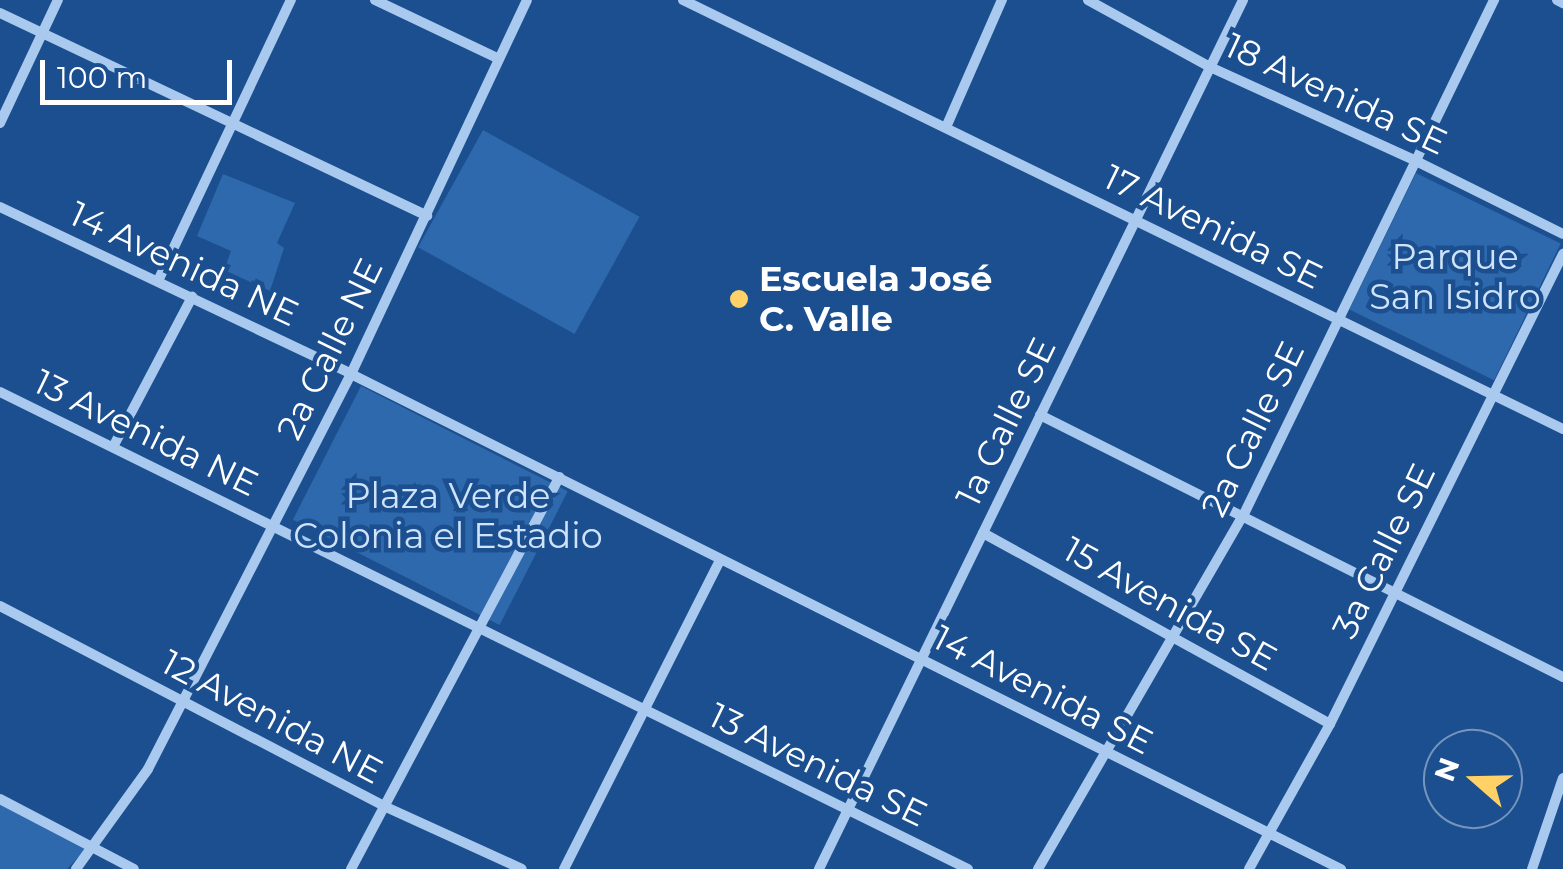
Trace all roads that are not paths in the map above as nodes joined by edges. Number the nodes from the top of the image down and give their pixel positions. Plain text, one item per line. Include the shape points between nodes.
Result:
1 (58, 0) edge
2 (291, 0) edge
3 (375, 0) edge
4 (527, 0) edge
5 (683, 0) edge
6 (1002, 0) edge
7 (1088, 0) edge
8 (1243, 0) edge
9 (1494, 0) edge
10 (0, 14) edge
11 (42, 34) junction
12 (500, 59) junction
13 (1210, 67) junction
14 (0, 123) edge
15 (233, 124) junction
16 (947, 125) junction
17 (1414, 160) junction
18 (0, 208) edge
19 (427, 216) junction
20 (1135, 221) junction
21 (1563, 234) edge
22 (1563, 254) edge
23 (158, 281) junction
24 (192, 298) junction
25 (1338, 318) junction
26 (351, 374) junction
27 (0, 392) edge
28 (1492, 394) junction
29 (1040, 415) junction
30 (1563, 429) edge
31 (113, 448) junction
32 (559, 477) junction
33 (1244, 514) junction
34 (272, 526) junction
35 (982, 533) junction
36 (720, 560) junction
37 (1394, 592) junction
38 (0, 606) edge
39 (480, 628) junction
40 (1175, 636) junction
41 (921, 660) junction
42 (1563, 677) edge
43 (182, 702) junction
44 (644, 710) junction
45 (1330, 724) junction
46 (1102, 752) junction
47 (1563, 778) edge
48 (0, 800) edge
49 (386, 808) junction
50 (848, 810) junction
51 (1268, 832) junction
52 (94, 849) junction
53 (120, 866) edge
54 (76, 869) edge
55 (134, 869) edge
56 (351, 869) edge
57 (522, 869) edge
58 (564, 869) edge
59 (819, 869) edge
60 (968, 869) edge
61 (1038, 869) edge
62 (1249, 869) edge
63 (1341, 869) edge
64 (1532, 869) edge

1 - 11 street
2 - 15 street
3 - 12 street
4 - 12 street, 2a Calle NE
5 - 16 street, 17 Avenida SE
6 - 16 street
7 - 13 street, 18 Avenida SE
8 - 13 street, 1a Calle SE
9 - 17 street, 2a Calle SE
10 - 11 street
11 - 14 street
11 - 15 street
12 - 19 street, 2a Calle NE
13 - 17 street, 18 Avenida SE
13 - 20 street, 1a Calle SE
15 - 19 street
15 - 23 street
16 - 20 street, 17 Avenida SE
17 - 21 street, 18 Avenida SE
17 - 25 street, 2a Calle SE
18 - 23 street, 14 Avenida NE
19 - 26 street, 2a Calle NE
20 - 25 street, 17 Avenida SE
20 - 29 street, 1a Calle SE
22 - 28 street, 3a Calle SE
23 - 24 street, 14 Avenida NE
24 - 26 street, 14 Avenida NE
24 - 31 street
25 - 28 street, 17 Avenida SE
25 - 33 street, 2a Calle SE
26 - 32 street, 14 Avenida NE
26 - 34 street, 2a Calle NE
27 - 31 street, 13 Avenida NE
28 - 30 street, 17 Avenida SE
28 - 37 street, 3a Calle SE
29 - 33 street
29 - 35 street, 1a Calle SE
31 - 34 street, 13 Avenida NE
32 - 36 street, 14 Avenida NE
32 - 39 street
33 - 37 street
33 - 40 street, 2a Calle SE
34 - 39 street, 13 Avenida NE
34 - 43 street, 2a Calle NE
35 - 40 street, 15 Avenida SE
35 - 41 street, 1a Calle SE
36 - 41 street, 14 Avenida SE
36 - 44 street
37 - 42 street
37 - 45 street, 3a Calle SE
38 - 43 street, 12 Avenida NE
39 - 44 street, 13 Avenida NE
39 - 49 street
40 - 45 street, 15 Avenida SE
40 - 46 street, 2a Calle SE
41 - 46 street, 14 Avenida SE
41 - 50 street, 1a Calle SE
43 - 49 street, 12 Avenida NE
43 - 52 street, 2a Calle NE via 148,769
44 - 50 street, 13 Avenida SE
44 - 58 street
45 - 51 street, 3a Calle SE
46 - 51 street, 14 Avenida SE
46 - 61 street, 2a Calle SE
47 - 64 street
48 - 52 street
49 - 56 street
49 - 57 street, 12 Avenida NE
50 - 59 street, 1a Calle SE
50 - 60 street, 13 Avenida SE
51 - 62 street, 3a Calle SE
51 - 63 street, 14 Avenida SE
52 - 53 street
52 - 54 street, 2a Calle NE
53 - 55 street

